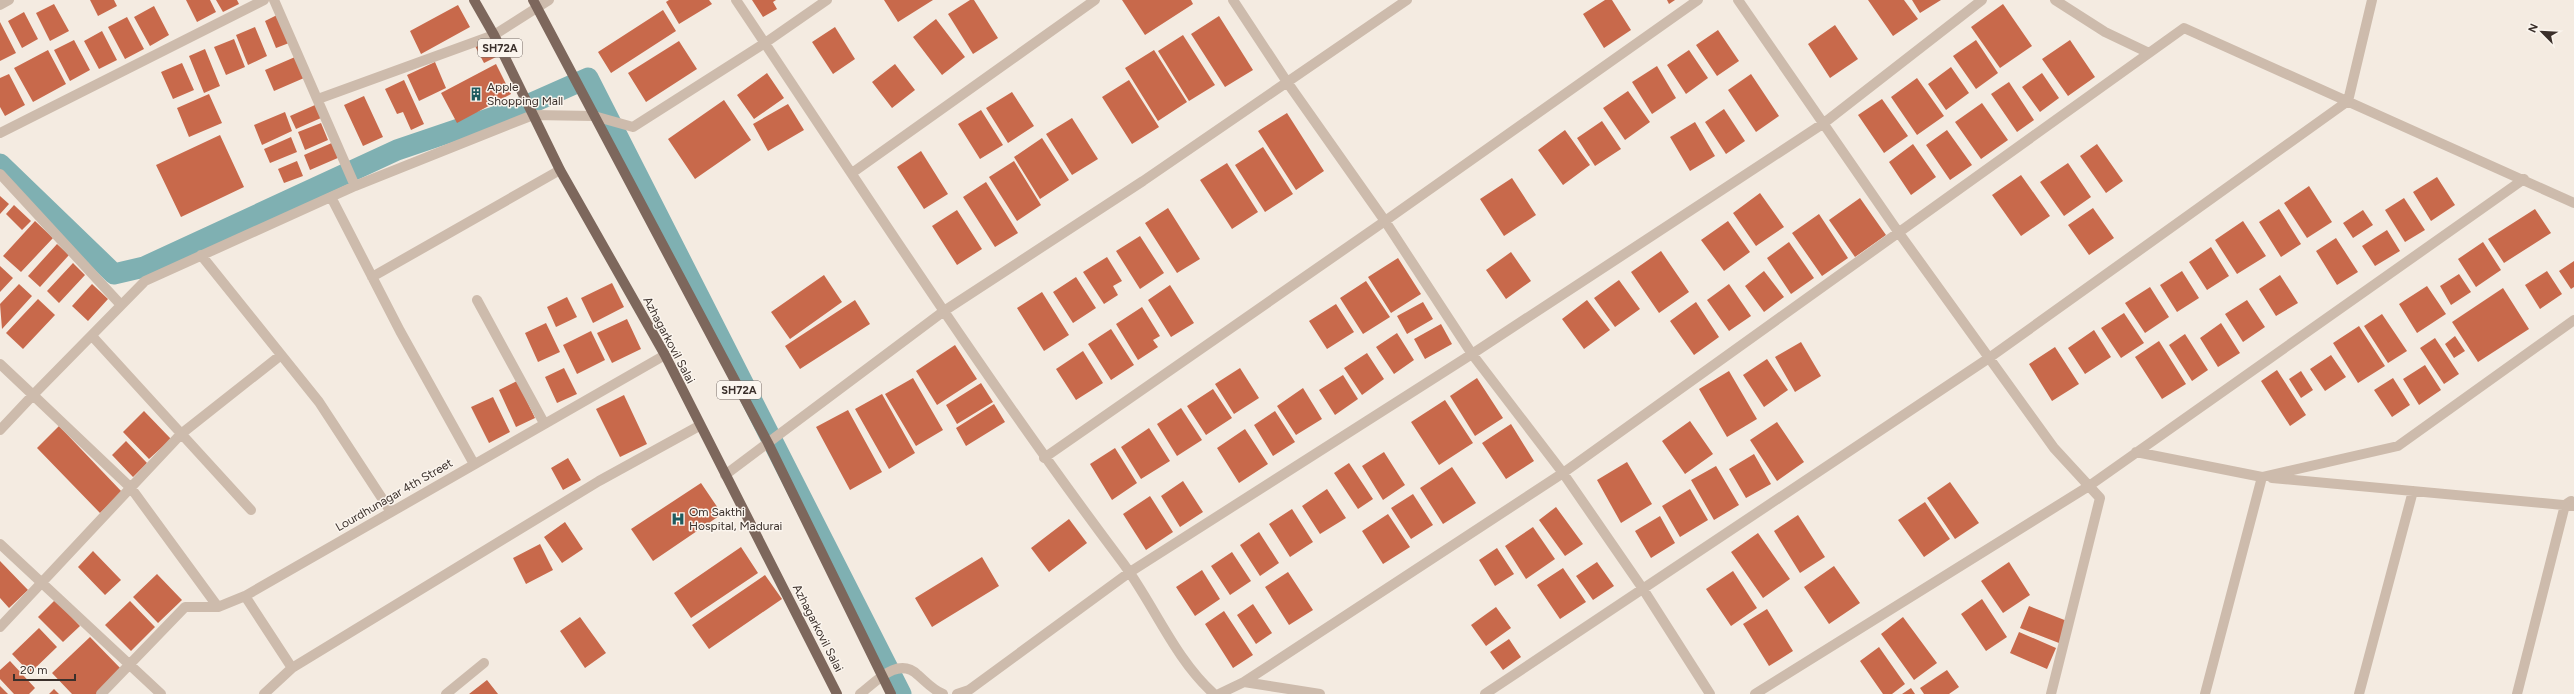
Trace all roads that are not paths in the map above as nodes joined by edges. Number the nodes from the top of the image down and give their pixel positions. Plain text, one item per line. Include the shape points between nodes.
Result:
1 (9, 0) edge
2 (264, 0) edge
3 (274, 0) edge
4 (474, 0) edge
5 (548, 0) edge
6 (736, 0) edge
7 (827, 0) edge
8 (1095, 0) edge
9 (1233, 0) edge
10 (1407, 0) edge
11 (1698, 0) edge
12 (1738, 0) edge
13 (1982, 0) edge
14 (2055, 0) edge
15 (2372, 0) edge
16 (535, 4) edge
17 (0, 5) edge
18 (494, 35) junction
19 (765, 43) junction
20 (2149, 53) junction
21 (1287, 82) junction
22 (318, 99) junction
23 (2348, 101) junction
24 (532, 112) junction
25 (595, 116) junction
26 (1824, 123) junction
27 (0, 133) edge
28 (560, 170) junction
29 (852, 173) junction
30 (0, 174) edge
31 (2524, 179) junction
32 (354, 183) junction
33 (331, 197) junction
34 (2574, 203) edge
35 (1385, 221) junction
36 (1899, 233) junction
37 (201, 256) junction
38 (372, 277) junction
39 (477, 300) dead end
40 (122, 305) junction
41 (944, 311) junction
42 (2574, 320) edge
43 (92, 336) junction
44 (1472, 354) junction
45 (281, 355) junction
46 (665, 355) junction
47 (1989, 358) junction
48 (0, 364) edge
49 (33, 395) junction
50 (544, 423) junction
51 (699, 426) junction
52 (0, 430) edge
53 (181, 434) junction
54 (768, 443) junction
55 (2136, 452) junction
56 (1044, 458) junction
57 (474, 464) junction
58 (1563, 473) junction
59 (725, 475) junction
60 (2262, 477) junction
61 (2089, 486) junction
62 (131, 488) junction
63 (2413, 491) junction
64 (2571, 504) edge
65 (251, 510) dead end
66 (391, 512) junction
67 (0, 544) edge
68 (1130, 572) junction
69 (43, 583) junction
70 (1643, 589) junction
71 (245, 596) junction
72 (218, 607) junction
73 (0, 627) edge
74 (484, 663) dead end
75 (130, 665) junction
76 (292, 668) junction
77 (889, 673) junction
78 (1244, 682) junction
79 (102, 694) edge
80 (161, 694) edge
81 (264, 694) edge
82 (446, 694) edge
83 (837, 694) edge
84 (860, 694) edge
85 (891, 694) edge
86 (943, 694) edge
87 (957, 694) edge
88 (1214, 694) edge
89 (1219, 694) edge
90 (1320, 694) edge
91 (1485, 694) edge
92 (1710, 694) edge
93 (1755, 694) edge
94 (2051, 694) edge
95 (2205, 694) edge
96 (2359, 694) edge
97 (2516, 694) edge

1 - 17 street
2 - 27 street
3 - 22 street
4 - 18 main road, Azhagarkovil Salai / SH72A
5 - 16 street
6 - 19 street
7 - 19 street
8 - 29 street
9 - 21 street
10 - 21 street
11 - 35 street
12 - 26 street
13 - 26 street
14 - 20 street via 2105,32
15 - 23 street
16 - 18 street
16 - 25 main road, SH72A
18 - 22 street
18 - 24 main road, Azhagarkovil Salai / SH72A
19 - 25 street via 633,127
19 - 29 street
20 - 23 street via 2184,28
20 - 36 street
21 - 35 street
21 - 41 street via 1143,181
22 - 32 street
23 - 31 street
23 - 47 street
24 - 25 street
24 - 28 main road, Azhagarkovil Salai / SH72A
24 - 32 street
25 - 54 main road, SH72A
26 - 36 street
26 - 44 street
28 - 38 street
28 - 46 main road, Azhagarkovil Salai / SH72A
29 - 41 street
30 - 40 street
31 - 34 street
31 - 55 street
32 - 33 street
33 - 37 street
33 - 38 street
35 - 44 street
35 - 56 street
36 - 47 street
36 - 58 street
37 - 40 street via 145,281
37 - 45 street
38 - 57 street
39 - 50 street
40 - 43 street
41 - 54 street
41 - 56 street
42 - 60 street via 2398,446
43 - 49 street
43 - 53 street
44 - 58 street
44 - 68 street
45 - 53 street
45 - 66 street via 318,402
46 - 50 street, Lourdhunagar 4th Street
46 - 51 main road, Azhagarkovil Salai / SH72A
47 - 61 street via 2054,448
47 - 70 street
48 - 49 street
49 - 52 street
49 - 62 street
50 - 57 street, Lourdhunagar 4th Street
51 - 59 main road, Azhagarkovil Salai / SH72A
51 - 76 street via 599,481
53 - 62 street
53 - 65 street
54 - 59 street
54 - 77 main road, SH72A
55 - 60 street
55 - 61 street
56 - 68 street
57 - 66 street, Lourdhunagar 4th Street
58 - 70 street
58 - 78 street
59 - 83 main road, Azhagarkovil Salai / SH72A
60 - 63 street
60 - 95 street
61 - 93 street
61 - 94 street via 2100,498
62 - 69 street
62 - 72 street
63 - 64 street
63 - 96 street
64 - 97 street
66 - 71 street, Lourdhunagar 4th Street
67 - 69 street
68 - 87 street via 969,690
68 - 88 street via 1153,613 1200,681
69 - 73 street
69 - 75 street
70 - 91 street
70 - 92 street
71 - 72 street, Lourdhunagar 4th Street
71 - 76 street
72 - 75 street via 186,607
74 - 82 street
75 - 79 street
75 - 80 street
76 - 81 street
77 - 84 street
77 - 85 main road, SH72A
77 - 86 street via 904,667 912,670 934,691
78 - 89 street
78 - 90 street

